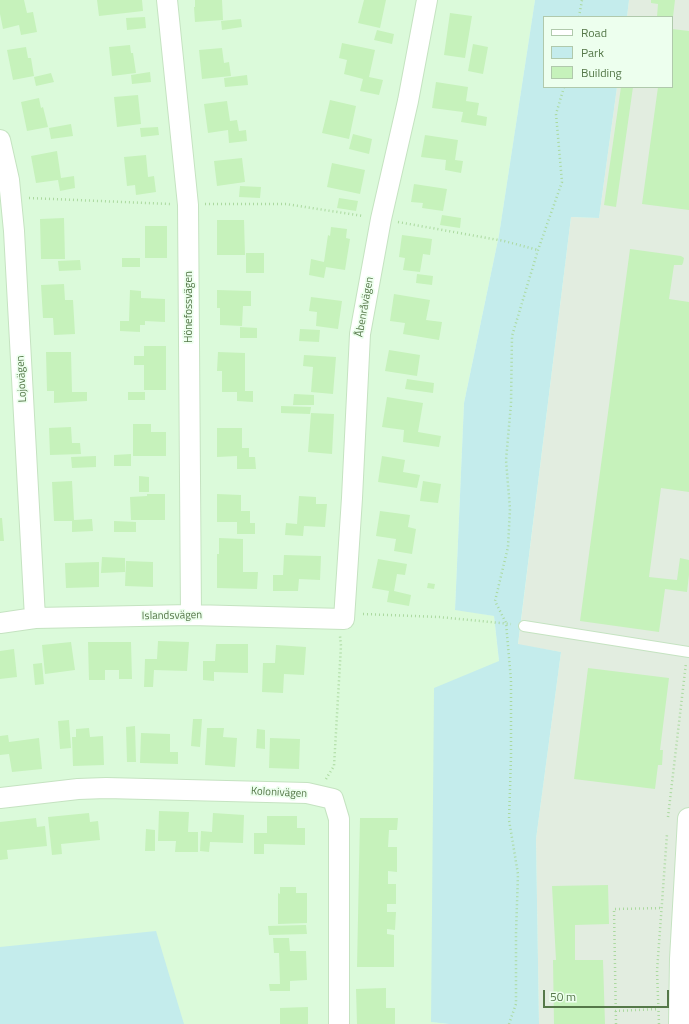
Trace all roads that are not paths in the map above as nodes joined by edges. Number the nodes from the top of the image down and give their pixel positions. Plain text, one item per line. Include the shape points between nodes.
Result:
1 (167, 0) edge
2 (427, 0) edge
3 (0, 140) edge
4 (191, 615) junction
5 (342, 617) joint
6 (35, 618) junction
7 (0, 623) edge
8 (524, 626) road end
9 (689, 652) edge
10 (0, 798) edge
11 (689, 819) edge
12 (683, 1018) edge
13 (339, 1024) edge

1 - 4 street, Hönefossvägen via 188,205
2 - 5 street, Åbenråvägen via 408,101 381,219 360,334 352,498
3 - 6 street, Lojovägen via 9,180 14,231
4 - 5 street, Islandsvägen
4 - 6 street, Islandsvägen
6 - 7 street, Islandsvägen
8 - 9 lane
10 - 13 street, Kolonivägen via 106,788 306,793 332,799 339,819
11 - 12 street via 681,959

